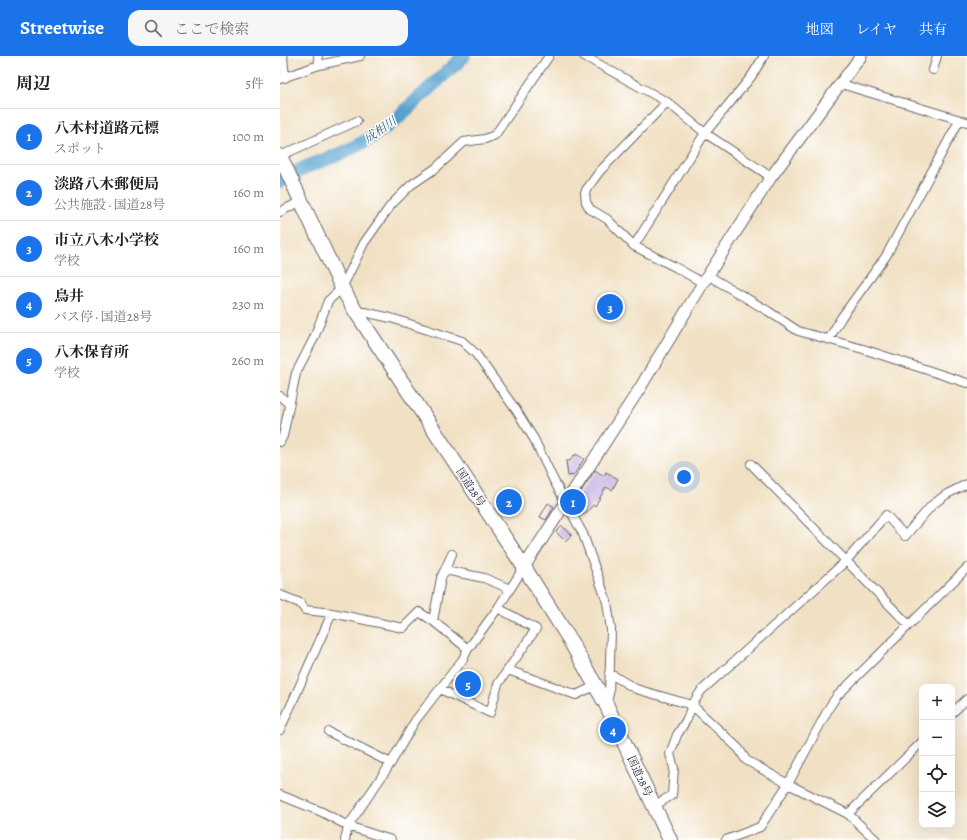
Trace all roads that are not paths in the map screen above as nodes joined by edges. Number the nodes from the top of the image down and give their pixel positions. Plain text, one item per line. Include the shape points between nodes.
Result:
1 (283, 56) edge
2 (318, 56) edge
3 (360, 56) edge
4 (550, 56) edge
5 (584, 56) edge
6 (764, 56) edge
7 (861, 56) edge
8 (937, 56) edge
9 (319, 65) junction
10 (933, 70) dead end
11 (282, 79) edge
12 (840, 84) junction
13 (668, 102) junction
14 (357, 121) dead end
15 (963, 122) edge
16 (706, 133) junction
17 (281, 158) edge
18 (771, 177) junction
19 (299, 198) junction
20 (280, 212) edge
21 (634, 246) junction
22 (706, 280) junction
23 (342, 288) junction
24 (356, 312) junction
25 (829, 339) junction
26 (967, 383) edge
27 (280, 396) edge
28 (289, 404) junction
29 (280, 442) edge
30 (751, 464) dead end
31 (967, 484) edge
32 (566, 503) junction
33 (452, 554) dead end
34 (846, 561) junction
35 (524, 567) junction
36 (967, 568) edge
37 (445, 570) junction
38 (510, 588) junction
39 (280, 595) edge
40 (498, 608) junction
41 (332, 613) junction
42 (433, 621) junction
43 (909, 624) junction
44 (468, 649) junction
45 (508, 670) junction
46 (609, 673) junction
47 (596, 686) junction
48 (440, 689) junction
49 (967, 699) edge
50 (606, 704) junction
51 (692, 704) junction
52 (955, 710) edge
53 (280, 730) edge
54 (329, 732) dead end
55 (919, 745) edge
56 (391, 763) junction
57 (788, 784) junction
58 (280, 795) edge
59 (654, 806) junction
60 (848, 814) junction
61 (348, 826) junction
62 (345, 840) edge
63 (391, 840) edge
64 (670, 840) edge
65 (726, 840) edge
66 (876, 840) edge

1 - 11 street
2 - 9 street
3 - 9 street
4 - 23 street via 495,135 464,142 436,168 411,185 391,205 364,243
5 - 13 street
6 - 16 street via 751,78
7 - 12 street
8 - 10 street
9 - 11 street
12 - 15 street
12 - 18 street
13 - 16 street
13 - 21 street via 600,171 585,192 590,209 607,219
14 - 17 street
15 - 25 street via 886,256
16 - 18 street
16 - 21 street
17 - 19 highway, 国道28号
18 - 22 street
19 - 20 street
19 - 23 highway, 国道28号
21 - 22 street
22 - 25 street via 768,311 798,331
22 - 32 street
23 - 24 highway, 国道28号
23 - 28 street via 328,301 314,338 296,373
24 - 32 street via 391,318 462,341 476,354 516,410 534,439
24 - 35 highway, 国道28号
25 - 26 street
27 - 28 street
28 - 29 street
30 - 34 street
31 - 34 street via 932,505 905,536 886,515
32 - 35 street
32 - 46 street via 583,534 607,602 611,630
33 - 37 street
34 - 43 street
34 - 51 street via 701,691
35 - 38 street
35 - 47 highway, 国道28号
36 - 43 street
37 - 38 street via 484,578
37 - 42 street via 441,578
38 - 40 street
39 - 41 street via 300,603 305,610
40 - 44 street
40 - 45 street via 536,629
41 - 42 street via 403,628 419,612
41 - 53 street
42 - 44 street
43 - 57 street via 837,696
44 - 48 street
45 - 47 street via 576,695
45 - 48 street via 498,684 490,713
46 - 50 street via 609,694
46 - 51 street via 636,689
47 - 50 highway, 国道28号
48 - 56 street via 415,721
49 - 52 street
50 - 59 highway, 国道28号
51 - 57 street via 739,749 746,760
51 - 59 street via 670,754 674,768 672,795
54 - 56 street
55 - 60 street
56 - 61 street
57 - 60 street
57 - 65 street via 760,827
58 - 61 street
59 - 64 highway, 国道28号
60 - 66 street
61 - 62 street
61 - 63 street

